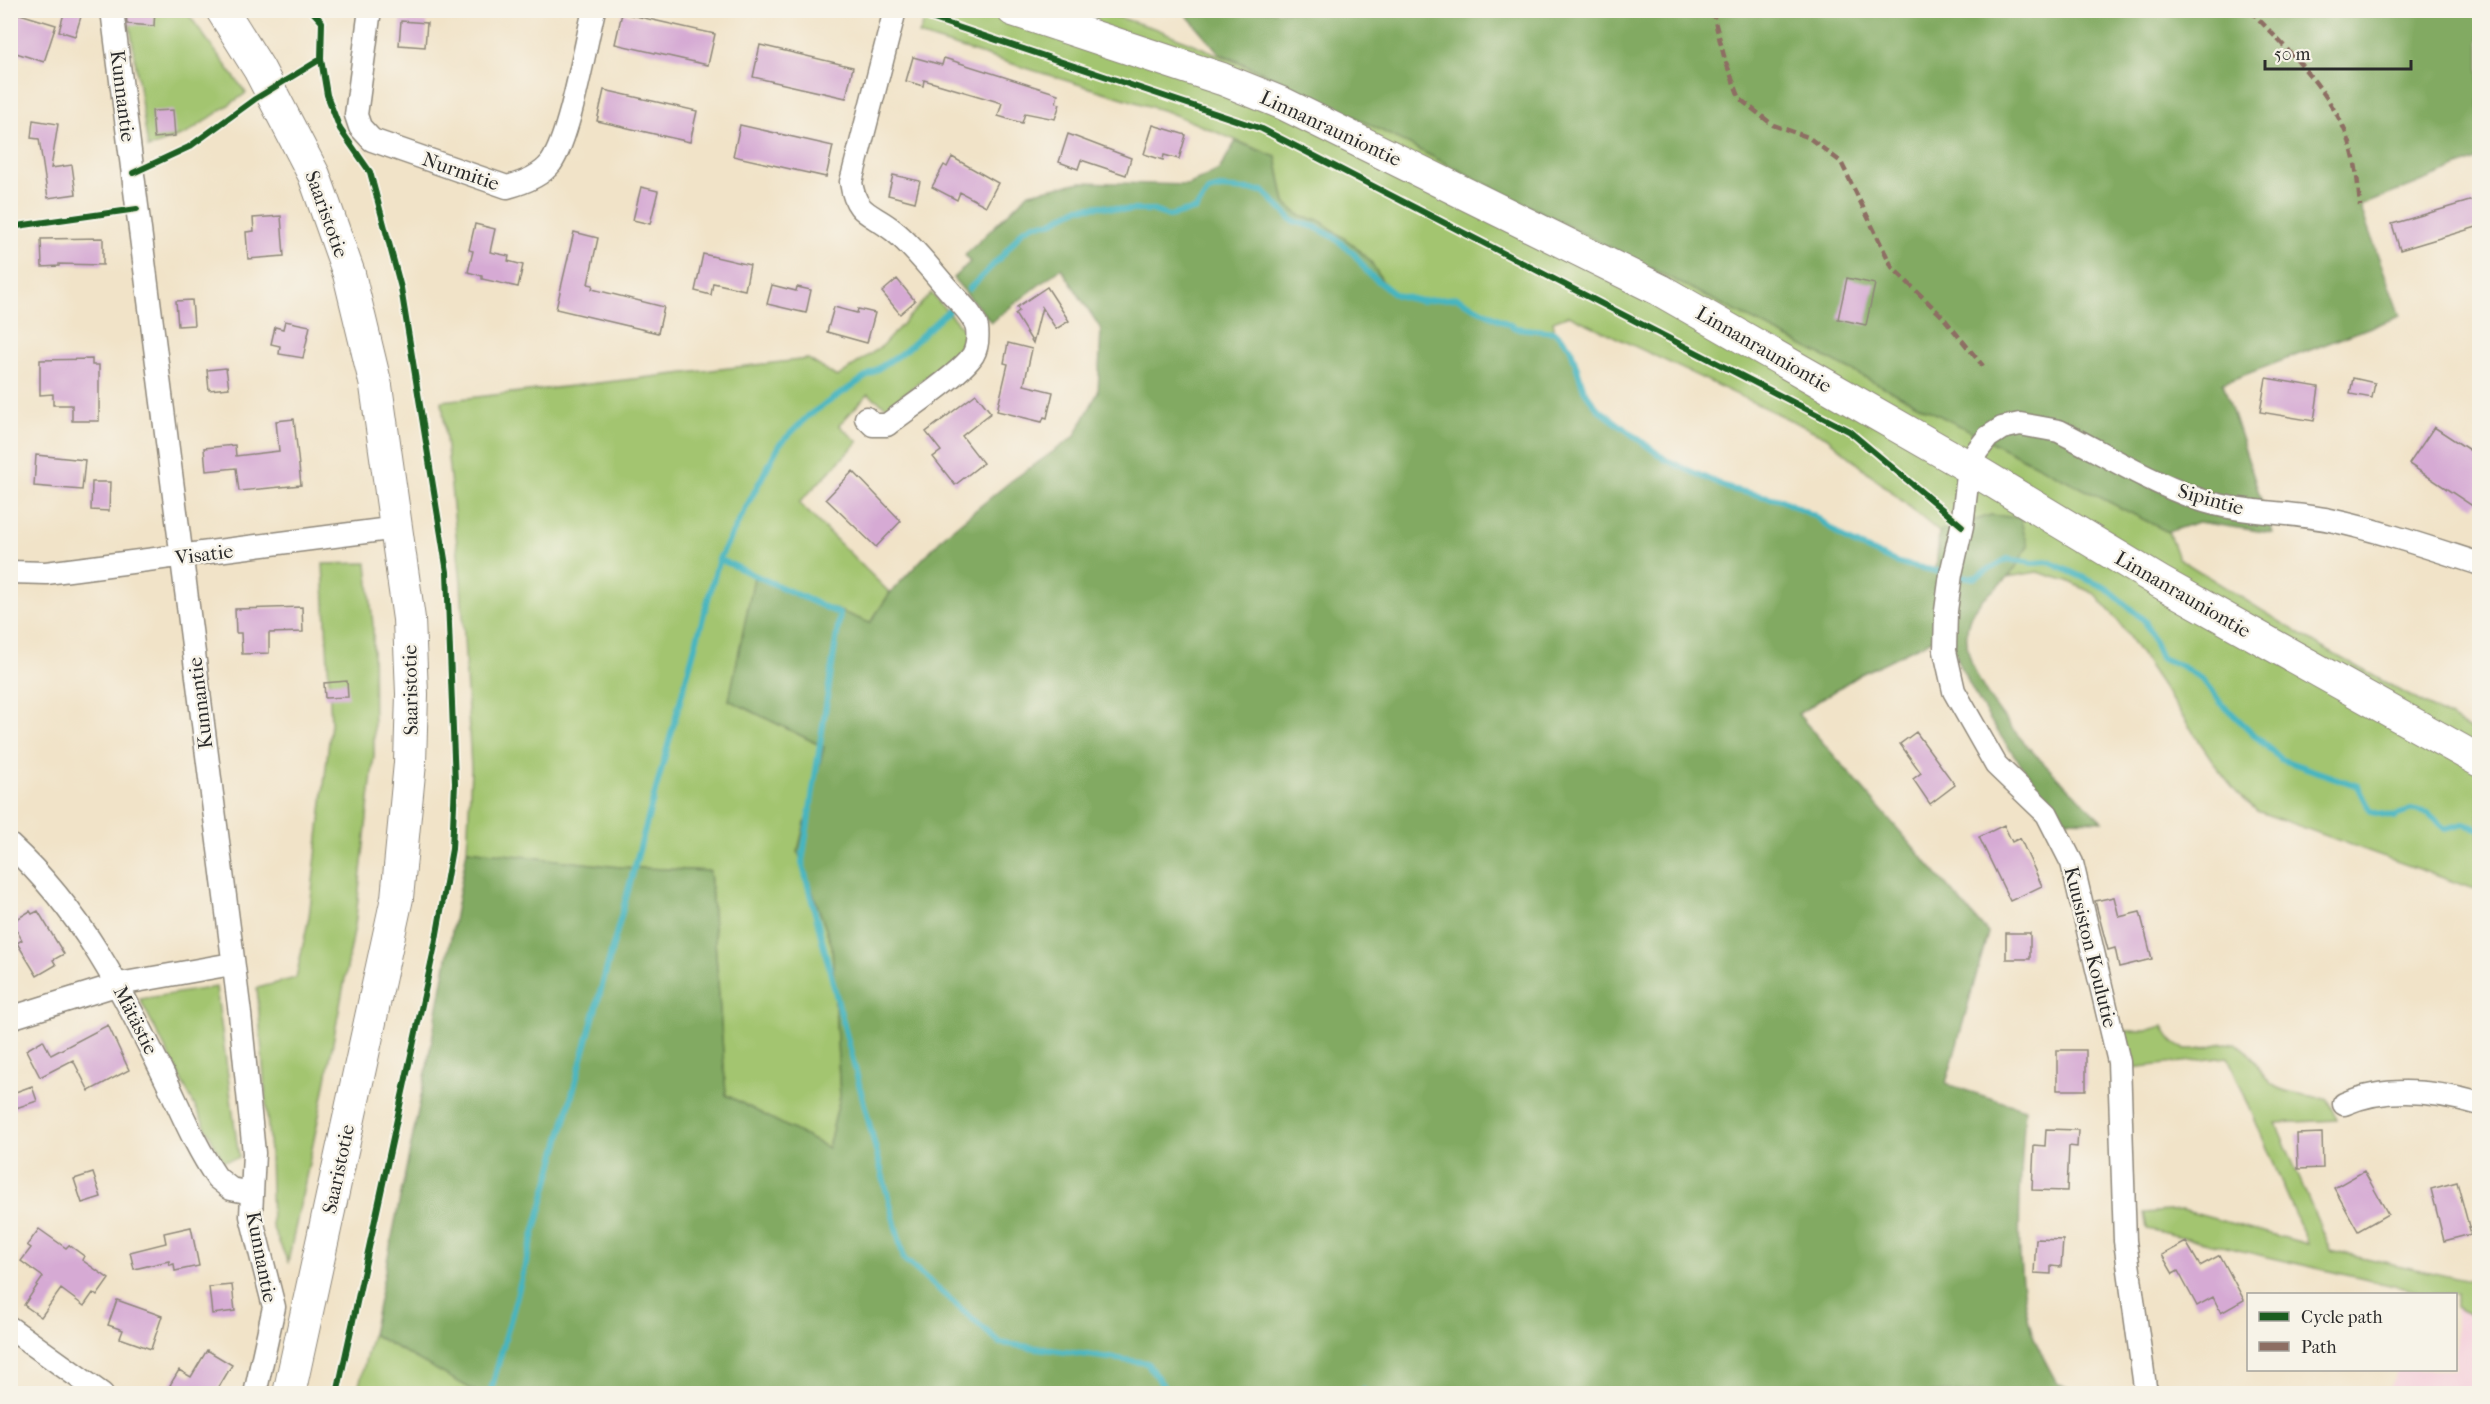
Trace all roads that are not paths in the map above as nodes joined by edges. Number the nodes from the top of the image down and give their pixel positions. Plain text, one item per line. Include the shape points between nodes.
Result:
1 (112, 10) edge
2 (222, 10) edge
3 (594, 10) edge
4 (895, 10) edge
5 (1013, 10) edge
6 (369, 17) dead end
7 (866, 418) dead end
8 (1969, 466) junction
9 (397, 528) junction
10 (182, 557) junction
11 (2480, 564) edge
12 (10, 572) edge
13 (2480, 761) edge
14 (10, 845) edge
15 (232, 964) junction
16 (118, 984) junction
17 (10, 1018) edge
18 (2344, 1104) dead end
19 (2480, 1104) edge
20 (252, 1193) junction
21 (10, 1328) edge
22 (102, 1394) edge
23 (255, 1394) edge
24 (289, 1394) edge
25 (2148, 1394) edge

1 - 10 street, Kunnantie
2 - 9 street, Saaristotie via 299,144 335,228 376,386
3 - 6 street, Nurmitie via 562,140 551,163 535,176 507,188 372,140 360,127 356,115
4 - 7 street via 851,182 853,196 859,208 886,224 908,244 968,313 978,340 973,354 962,366 887,424 873,425
5 - 8 street, Linnanrauniontie via 1222,79 1284,104 1660,290
8 - 11 street, Sipintie via 1988,437 2002,428 2020,424 2040,426 2059,431 2196,499 2330,520
8 - 13 street, Linnanrauniontie via 2160,582
8 - 25 street, Kuusiston Koulutie via 1946,611 1945,651 1954,691 1996,765 2047,814 2072,863 2119,1062 2125,1241
9 - 10 street, Visatie
9 - 24 street, Saaristotie via 409,619 412,694 405,832 397,898
10 - 12 street, Visatie via 46,573
10 - 15 street, Kunnantie
14 - 16 street, Mätästie via 67,905
15 - 16 street
15 - 20 street, Kunnantie via 254,1154
16 - 17 street
16 - 20 street, Mätästie via 207,1164 231,1189
18 - 19 street via 2366,1094 2412,1092
20 - 23 street, Kunnantie via 251,1216 274,1306
21 - 22 street

